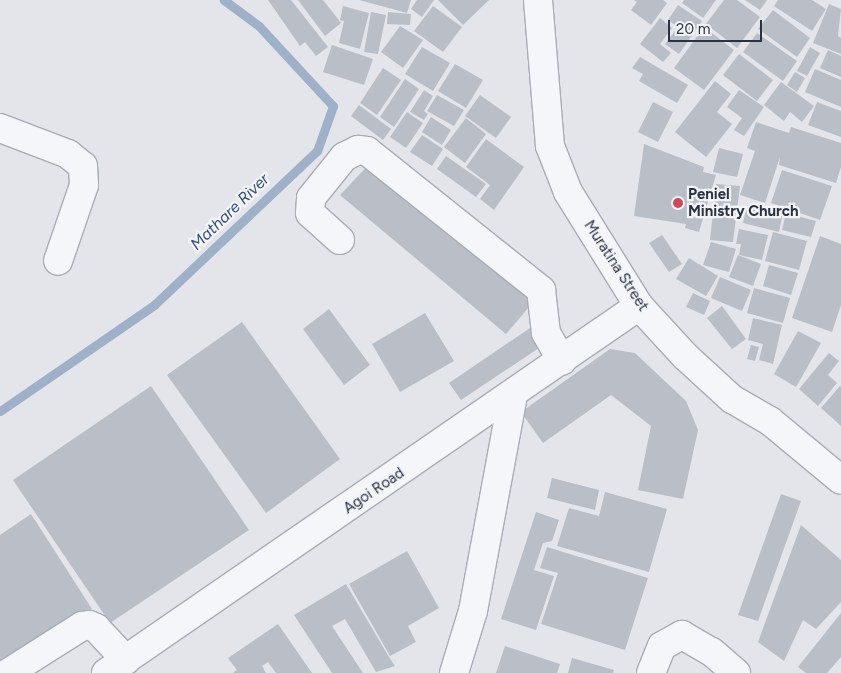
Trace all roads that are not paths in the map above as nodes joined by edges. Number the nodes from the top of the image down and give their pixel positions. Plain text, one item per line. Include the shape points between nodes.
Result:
1 (538, 0) edge
2 (0, 128) edge
3 (340, 240) dead end
4 (58, 261) dead end
5 (639, 306) junction
6 (562, 361) junction
7 (513, 396) junction
8 (841, 480) edge
9 (116, 666) edge
10 (8, 673) edge
11 (454, 673) edge
12 (651, 673) edge
13 (736, 673) edge

1 - 5 street, Muratina Street via 550,146 568,192
2 - 4 street via 68,154 83,166 84,186
3 - 6 street via 310,213 309,206 344,157 358,150 367,151 541,290 543,325
5 - 6 street, Agoi Road
5 - 8 street, Muratina Street via 685,356 732,399 770,421
6 - 7 street, Agoi Road
7 - 9 street, Agoi Road
7 - 11 street via 473,611
9 - 10 street via 96,628 90,625 82,626
12 - 13 street via 662,646 682,635 712,652

